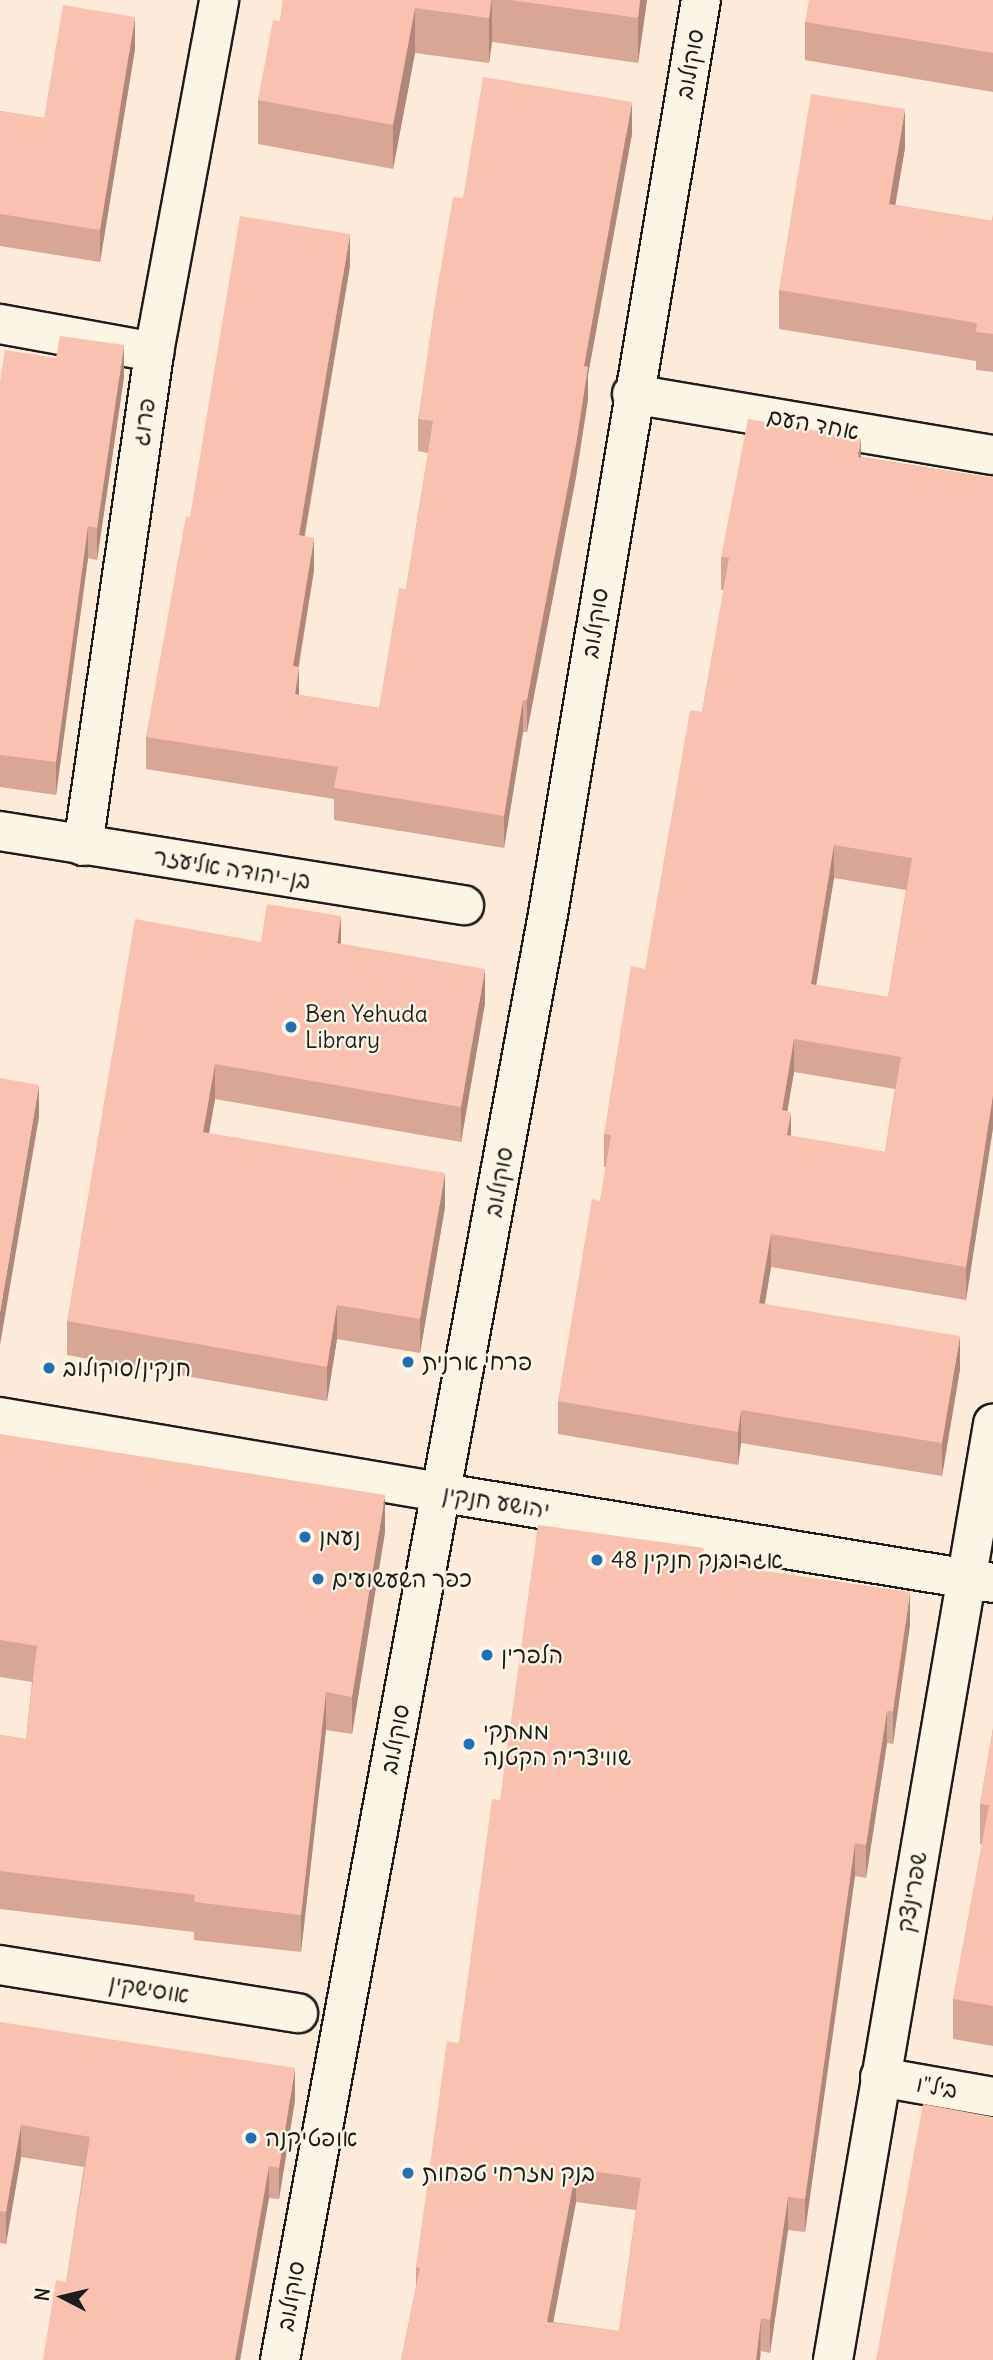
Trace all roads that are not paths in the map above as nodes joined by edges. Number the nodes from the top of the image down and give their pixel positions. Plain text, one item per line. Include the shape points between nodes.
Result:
1 (219, 0) edge
2 (701, 0) edge
3 (0, 324) edge
4 (155, 352) junction
5 (632, 394) junction
6 (993, 455) edge
7 (0, 831) edge
8 (83, 846) junction
9 (464, 905) dead end
10 (0, 1417) edge
11 (993, 1424) edge
12 (443, 1493) junction
13 (979, 1581) edge
14 (0, 1965) edge
15 (298, 2013) dead end
16 (880, 2077) junction
17 (993, 2097) edge
18 (280, 2360) edge
19 (833, 2360) edge

1 - 4 street, פרוג
2 - 5 street, סוקולוב
3 - 4 street
4 - 8 street, פרוג
5 - 6 street, אחד העם
5 - 12 street, סוקולוב via 547,920
7 - 8 street, בן-יהודה אליעזר
8 - 9 street, בן-יהודה אליעזר
10 - 12 street, יהושע חנקין
11 - 13 street, שפרינצק
12 - 13 street, יהושע חנקין
12 - 18 street, סוקולוב
13 - 16 street, שפרינצק
14 - 15 street, אוסישקין
16 - 17 street, ביל"ו
16 - 19 street, שפרינצק

